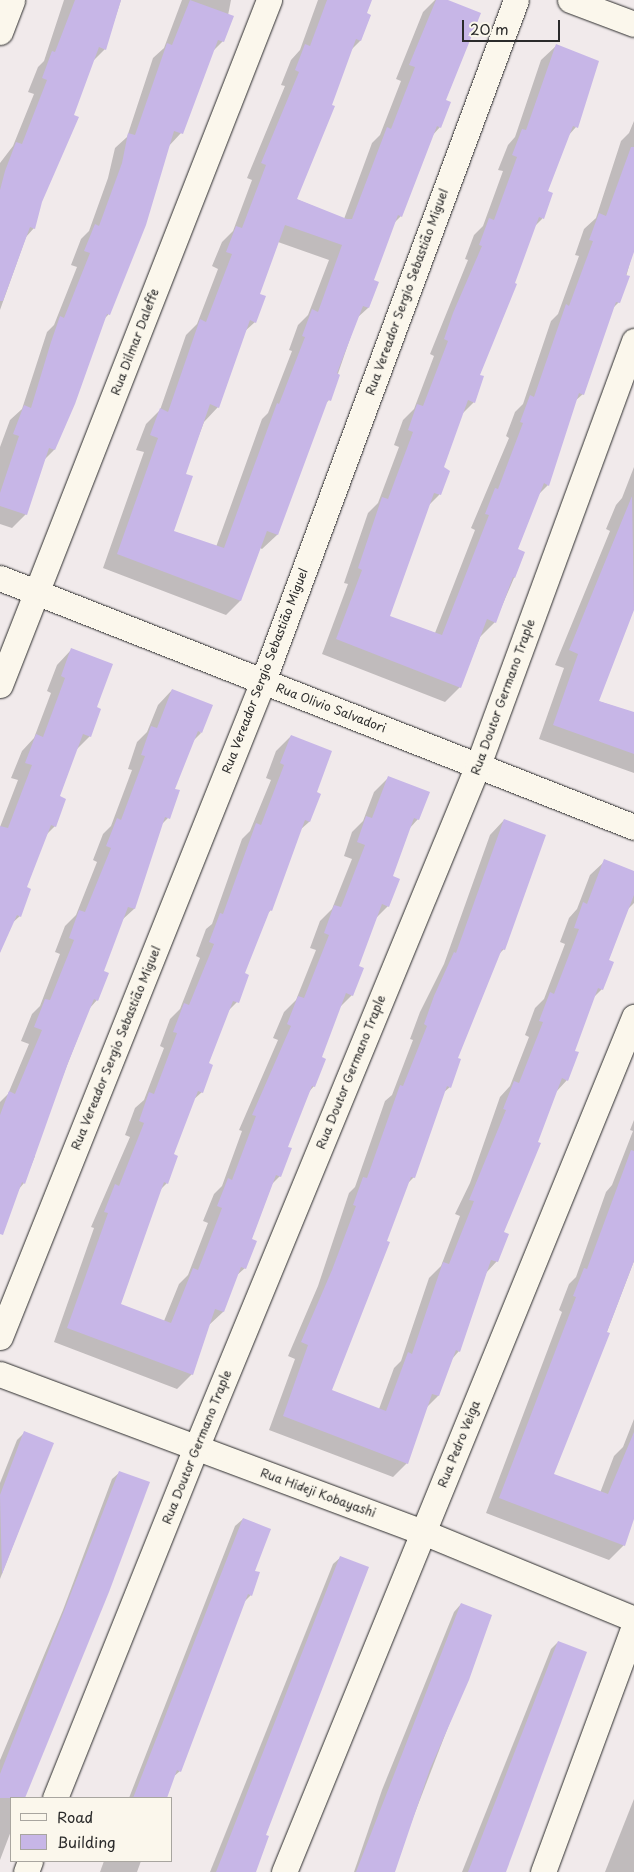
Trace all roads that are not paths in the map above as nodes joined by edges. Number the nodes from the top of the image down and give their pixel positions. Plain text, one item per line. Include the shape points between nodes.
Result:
1 (12, 0) edge
2 (269, 0) edge
3 (516, 0) edge
4 (570, 0) edge
5 (634, 24) edge
6 (0, 32) edge
7 (634, 341) edge
8 (0, 578) edge
9 (37, 592) junction
10 (263, 681) junction
11 (0, 685) edge
12 (478, 765) junction
13 (634, 827) edge
14 (634, 1017) edge
15 (0, 1337) edge
16 (0, 1374) edge
17 (196, 1448) junction
18 (423, 1532) junction
19 (634, 1619) edge
20 (634, 1626) edge
21 (56, 1797) edge
22 (284, 1872) edge
23 (542, 1872) edge

1 - 6 street
2 - 9 street, Rua Dilmar Daleffe
3 - 10 street, Rua Vereador Sergio Sebastião Miguel
4 - 5 street
7 - 12 street, Rua Doutor Germano Traple
8 - 9 street, Rua Olivio Salvadori
9 - 10 street, Rua Olivio Salvadori
9 - 11 street, Rua Dilmar Daleffe
10 - 12 street, Rua Olivio Salvadori
10 - 15 street, Rua Vereador Sergio Sebastião Miguel
12 - 13 street, Rua Olivio Salvadori
12 - 17 street, Rua Doutor Germano Traple
14 - 18 street, Rua Pedro Veiga
16 - 17 street, Rua Hideji Kobayashi
17 - 18 street, Rua Hideji Kobayashi
17 - 21 street, Rua Doutor Germano Traple
18 - 19 street, Rua Hideji Kobayashi
18 - 22 street, Rua Pedro Veiga
20 - 23 street

